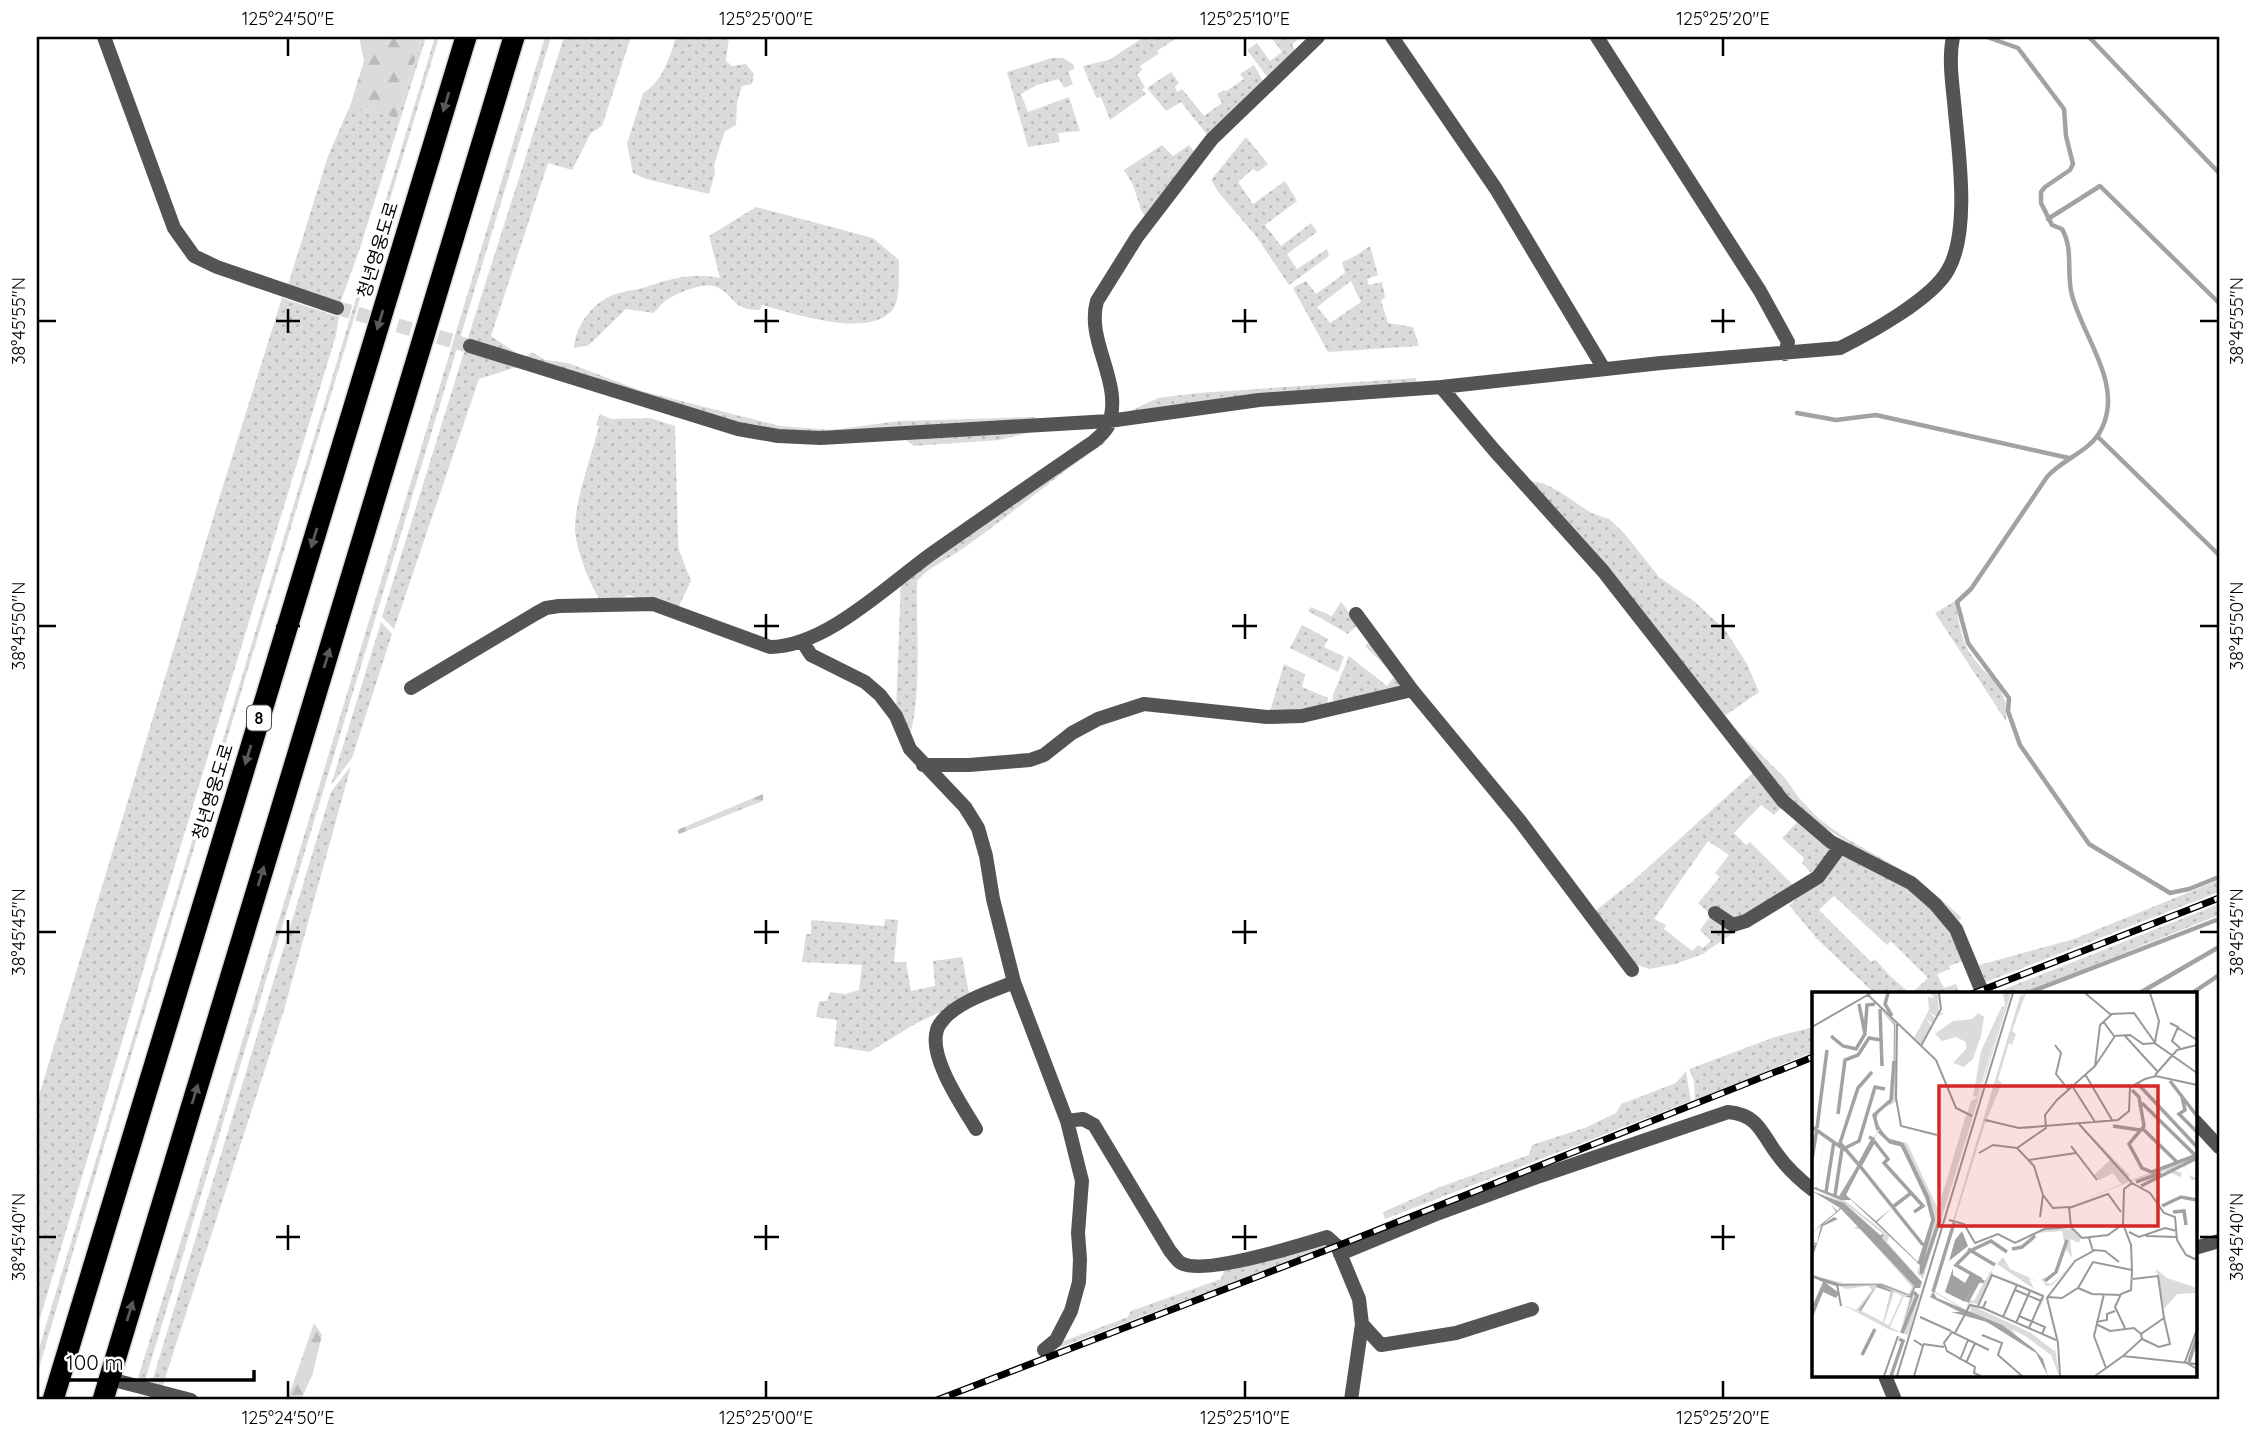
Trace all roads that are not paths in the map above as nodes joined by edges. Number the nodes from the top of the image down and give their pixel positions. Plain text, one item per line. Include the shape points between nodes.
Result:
1 (104, 37) edge
2 (466, 37) edge
3 (514, 37) edge
4 (1318, 37) edge
5 (1392, 37) edge
6 (1597, 37) edge
7 (1953, 37) edge
8 (337, 308) tunnel mouth
9 (470, 346) tunnel mouth
10 (1785, 354) junction
11 (1604, 369) junction
12 (1441, 387) junction
13 (1109, 421) junction
14 (1356, 614) dead end
15 (802, 641) junction
16 (411, 688) dead end
17 (1412, 690) junction
18 (923, 765) junction
19 (1840, 847) junction
20 (1715, 913) dead end
21 (1632, 970) dead end
22 (1014, 982) junction
23 (1982, 992) edge
24 (1067, 1121) junction
25 (2196, 1122) edge
26 (976, 1129) dead end
27 (2219, 1147) edge
28 (1812, 1189) edge
29 (2219, 1241) edge
30 (2196, 1248) edge
31 (1340, 1254) junction
32 (1532, 1309) dead end
33 (1362, 1324) junction
34 (1044, 1350) dead end
35 (1886, 1378) edge
36 (110, 1379) junction
37 (53, 1400) edge
38 (103, 1400) edge
39 (191, 1400) edge
40 (1351, 1400) edge
41 (1895, 1400) edge

1 - 8 street via 174,228 194,256
2 -> 37 highway, 청년영웅도로 / 8
36 -> 3 highway
4 - 13 street via 1212,139 1137,237 1097,300 1095,325 1112,395
5 - 11 street via 1496,189
6 - 10 street via 1760,291 1788,342
7 - 10 street via 1960,219 1948,271 1926,295 1840,348
9 - 13 street via 737,429 778,436 821,438
10 - 11 street
11 - 12 street
12 - 13 street via 1259,400
12 - 19 street via 1604,571 1783,801
13 - 15 street via 1093,442 843,621
14 - 17 street
15 - 16 street via 770,647 653,604 559,606 535,614
15 - 18 street via 811,655 865,682 880,695
17 - 18 street via 1302,716 1267,718 1143,704 1098,719 1030,760
17 - 21 street via 1520,821
18 - 22 street via 965,807 978,828
19 - 20 street via 1818,877 1746,921 1733,925
19 - 23 street via 1911,883 1935,904 1956,929
22 - 24 street
22 - 26 street via 964,1004 937,1030 936,1051
24 - 31 street via 1083,1119 1094,1125 1182,1264 1202,1266 1244,1259 1327,1237
24 - 34 street via 1082,1181 1079,1282 1071,1311 1056,1340
25 - 27 street
28 - 31 street via 1787,1167 1754,1121 1728,1112 1434,1215
29 - 30 street
31 - 33 street via 1359,1299
32 - 33 street via 1456,1333 1381,1345
33 - 40 street
35 - 41 street
36 - 38 highway
36 - 39 street

